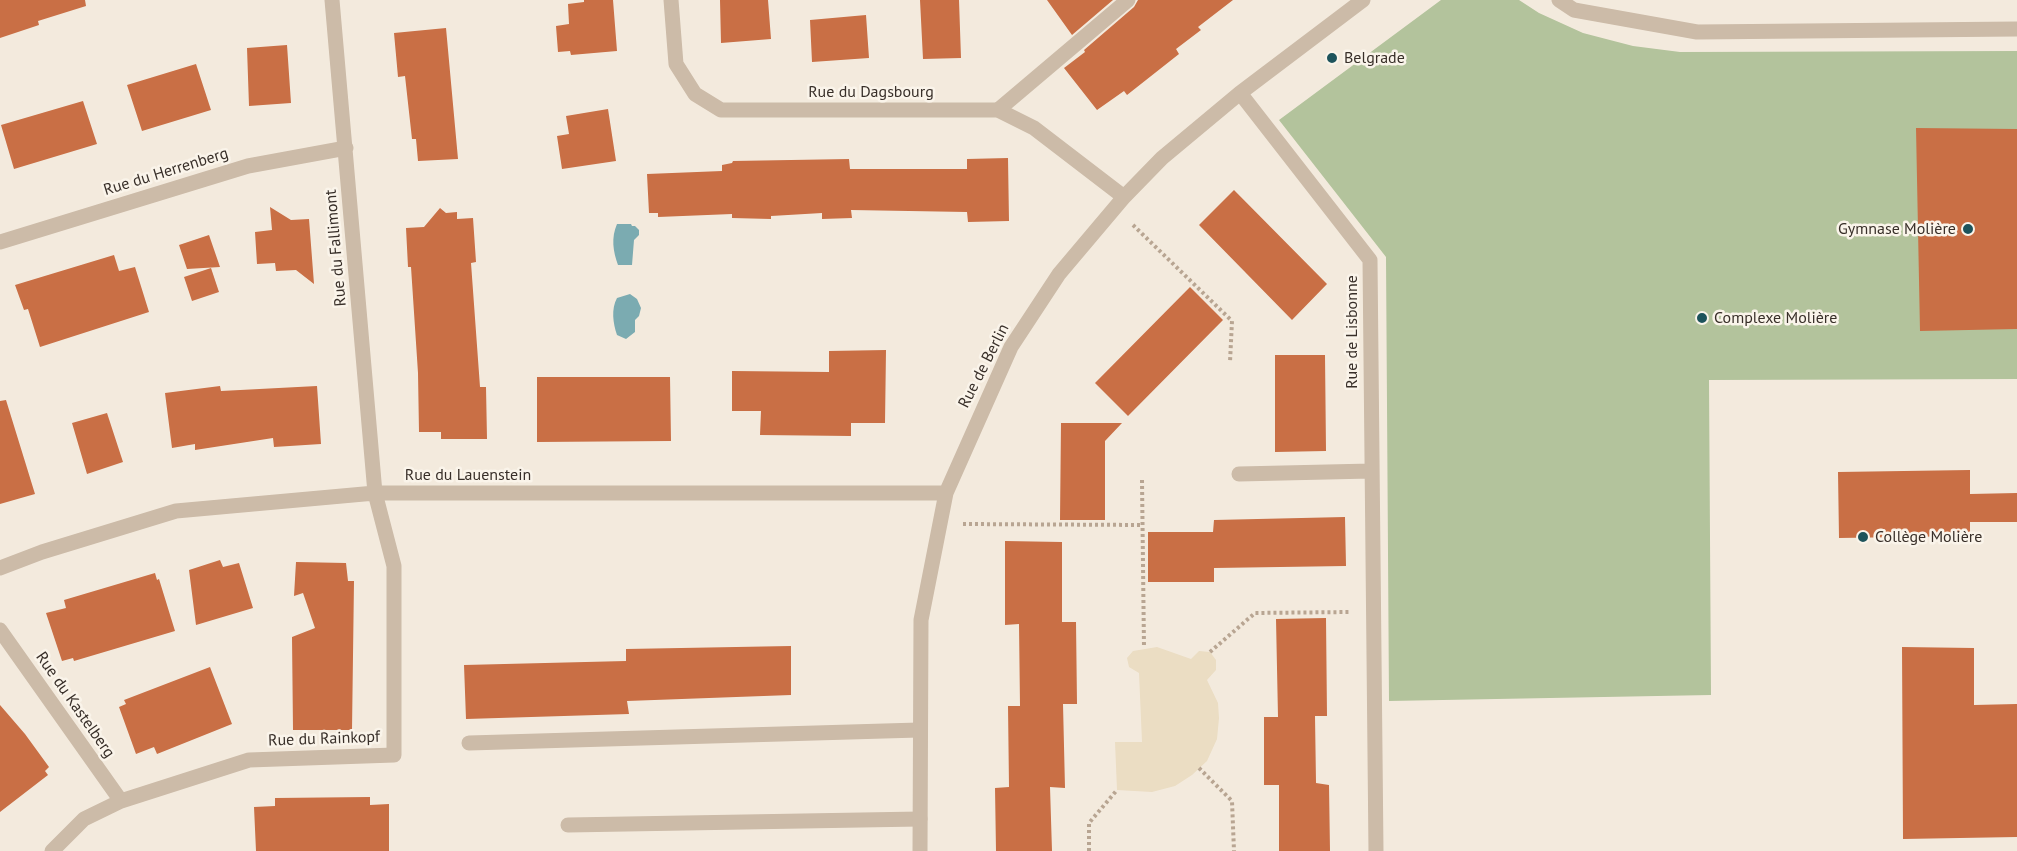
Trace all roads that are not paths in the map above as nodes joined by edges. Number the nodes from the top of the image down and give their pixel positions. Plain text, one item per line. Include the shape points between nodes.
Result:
1 (332, 0) edge
2 (671, 0) edge
3 (1128, 0) edge
4 (1363, 0) edge
5 (1559, 0) edge
6 (2017, 29) edge
7 (1240, 93) junction
8 (998, 110) junction
9 (346, 148) junction
10 (1119, 202) junction
11 (0, 242) edge
12 (1371, 471) junction
13 (1239, 474) dead end
14 (946, 493) junction
15 (375, 494) junction
16 (0, 568) edge
17 (0, 630) edge
18 (919, 730) junction
19 (469, 743) dead end
20 (121, 801) junction
21 (920, 819) junction
22 (568, 825) dead end
23 (52, 851) edge
24 (920, 851) edge
25 (1376, 851) edge

1 - 9 street, Rue du Fallimont
2 - 8 street, Rue du Dagsbourg via 676,64 695,94 721,110
3 - 8 street
4 - 7 street, Rue de Berlin
5 - 6 street via 1574,10 1697,32
7 - 10 street, Rue de Berlin via 1162,158
7 - 12 street, Rue de Lisbonne via 1370,260
8 - 10 street, Rue du Dagsbourg via 1034,128
9 - 11 street, Rue du Herrenberg via 248,166
9 - 15 street, Rue du Fallimont
10 - 14 street, Rue de Berlin via 1059,274 1011,347
12 - 13 street
12 - 25 street, Rue de Lisbonne
14 - 15 street, Rue du Lauenstein
14 - 18 street, Rue de Berlin via 921,620
15 - 16 street, Rue du Lauenstein via 176,511
15 - 20 street, Rue du Rainkopf via 394,566 394,755 249,760
17 - 20 street, Rue du Kastelberg
18 - 19 street
18 - 21 street, Rue de Berlin
20 - 23 street, Rue du Rainkopf via 84,819
21 - 22 street
21 - 24 street, Rue de Berlin

